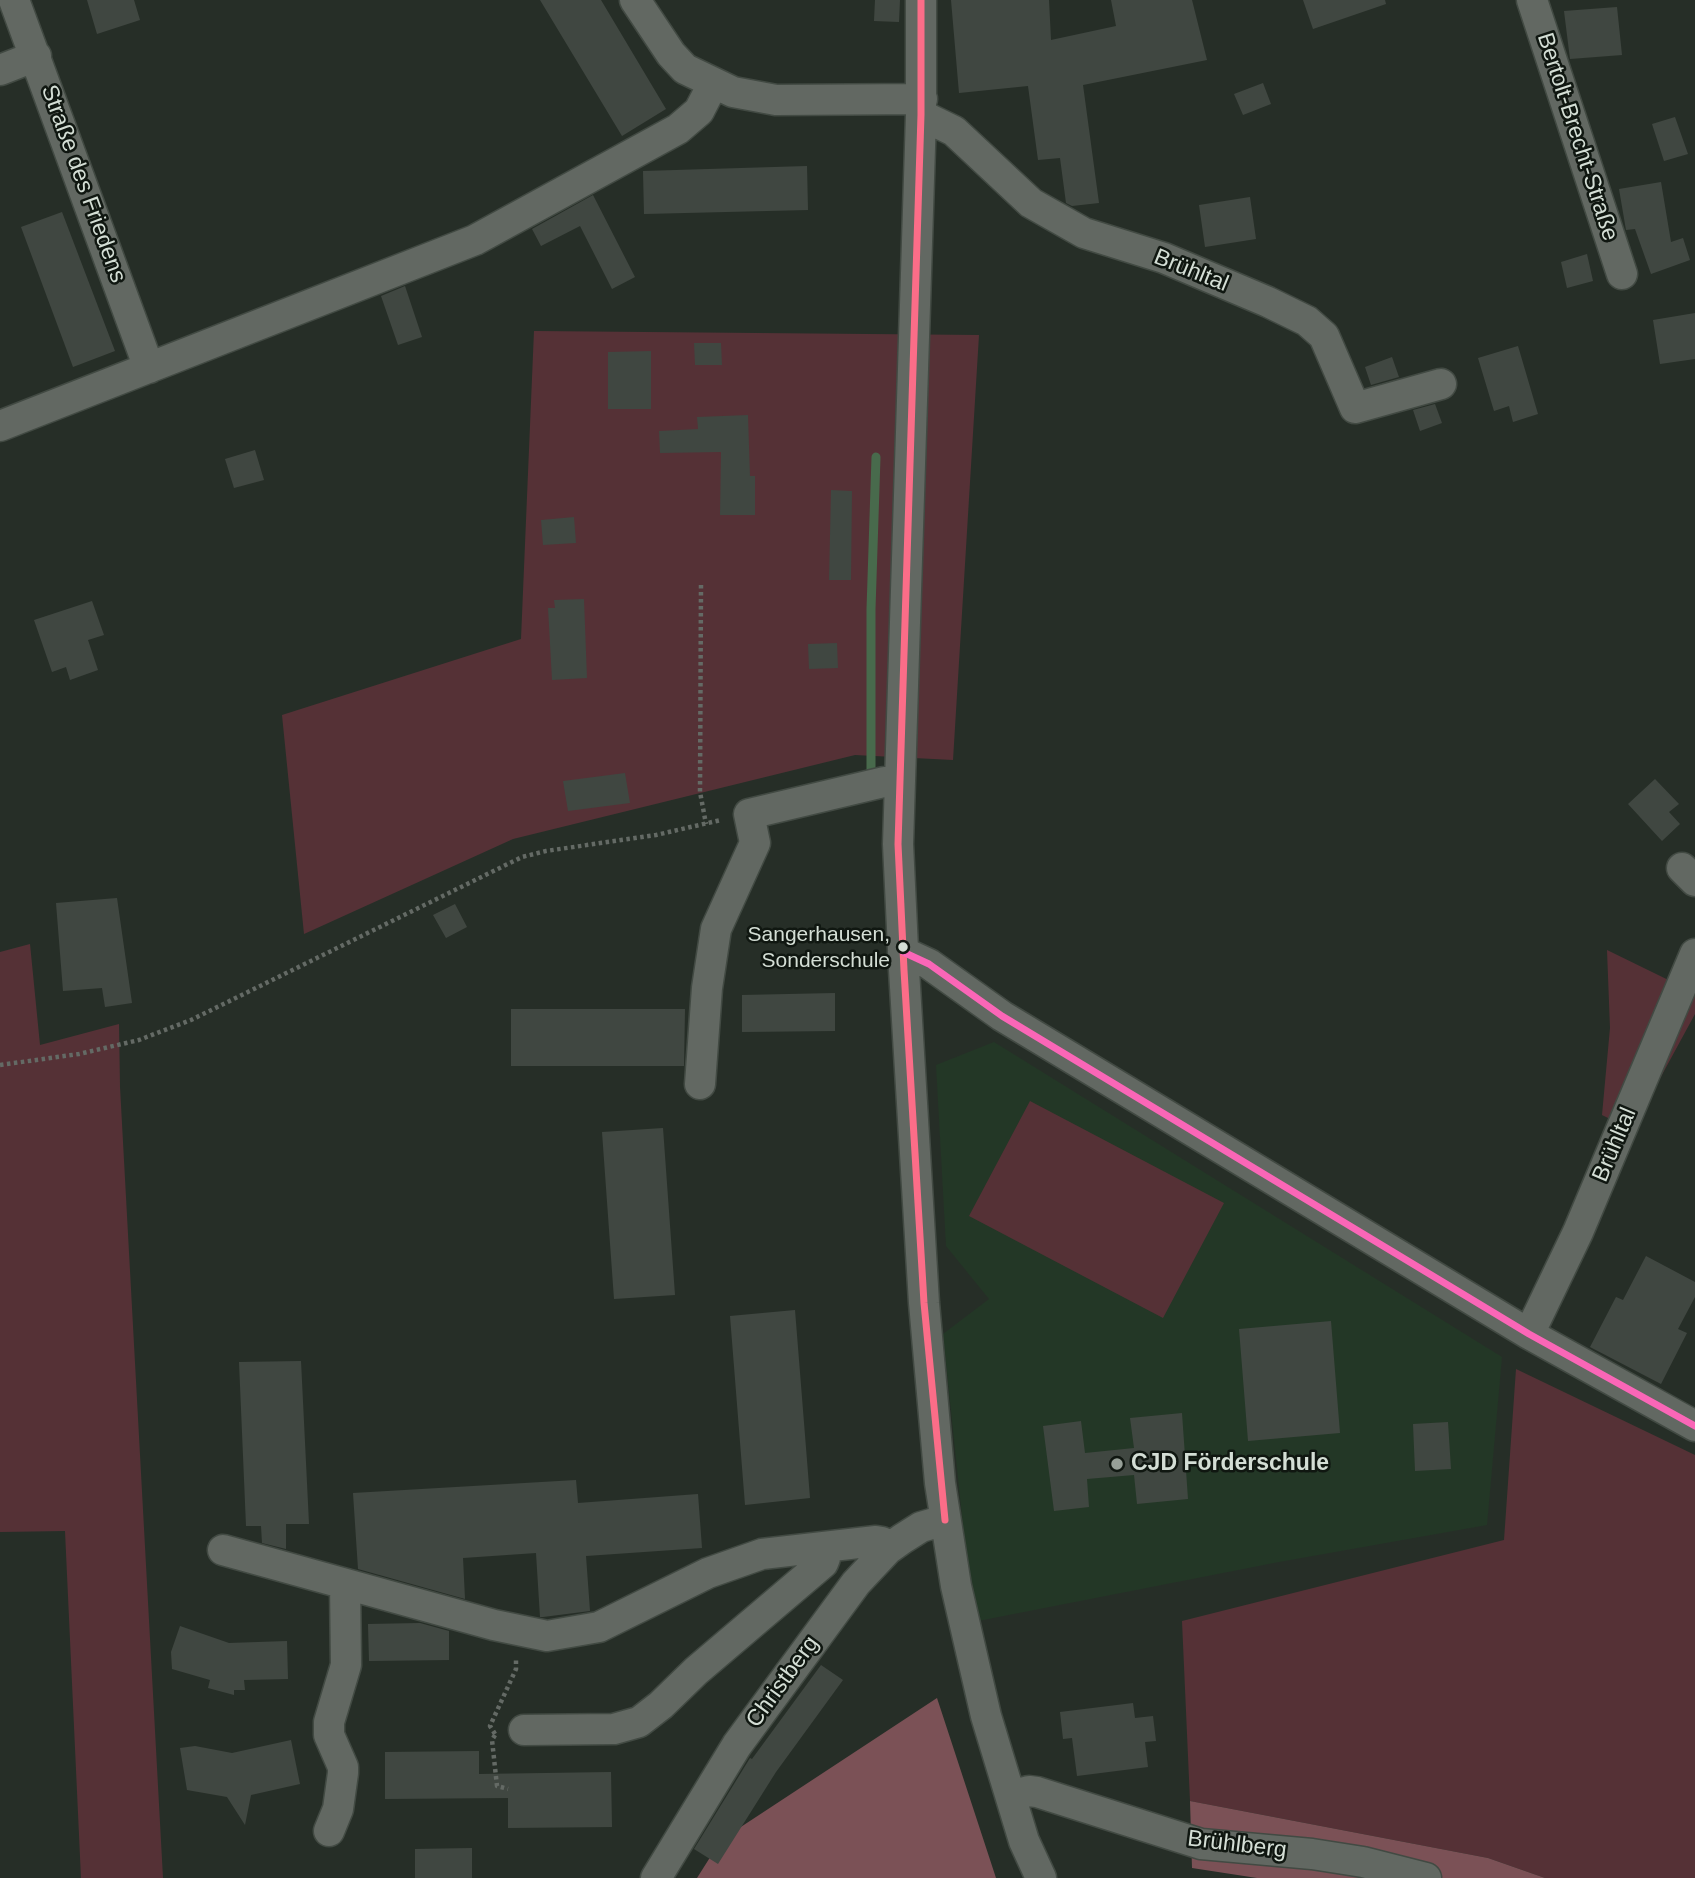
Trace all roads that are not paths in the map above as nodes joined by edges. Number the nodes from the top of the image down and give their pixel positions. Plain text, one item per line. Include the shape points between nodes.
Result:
1 (14, 0) edge
2 (635, 0) edge
3 (921, 0) edge
4 (1532, 0) edge
5 (36, 56) junction
6 (0, 70) edge
7 (713, 84) junction
8 (921, 107) junction
9 (1622, 274) dead end
10 (149, 368) junction
11 (1441, 384) dead end
12 (0, 426) edge
13 (899, 783) junction
14 (903, 952) junction
15 (1695, 954) edge
16 (700, 1084) dead end
17 (1529, 1334) junction
18 (1695, 1426) edge
19 (945, 1520) junction
20 (824, 1547) junction
21 (888, 1549) junction
22 (223, 1550) dead end
23 (345, 1584) junction
24 (509, 1732) road end
25 (1011, 1796) junction
26 (329, 1831) dead end
27 (656, 1878) edge
28 (1041, 1878) edge
29 (1426, 1878) edge

1 - 5 street, Straße des Friedens
2 - 7 street via 678,62
3 - 8 street
4 - 9 street, Bertolt-Brecht-Straße
5 - 6 street
5 - 10 street, Straße des Friedens
7 - 8 street via 746,96 776,100
7 - 10 street via 699,111 678,129 475,240
8 - 11 street, Brühltal via 954,131 1031,203 1084,233 1164,258 1307,321 1324,336 1355,408
8 - 13 street
10 - 12 street
13 - 14 street
13 - 16 street via 884,782 749,814 755,842 716,929
14 - 17 street
14 - 19 street via 924,1303
15 - 17 street, Brühltal via 1578,1232
17 - 18 street
19 - 21 street, Christberg via 921,1527
19 - 25 street via 979,1690
20 - 21 street via 876,1541
20 - 23 street via 762,1554 708,1573 599,1628 547,1636
20 - 24 street via 823,1563 639,1722 604,1730
21 - 27 street, Christberg via 856,1583 737,1745
22 - 23 street
23 - 26 street via 346,1665 329,1722 343,1773 338,1809
25 - 28 street via 1027,1851
25 - 29 street, Brühlberg via 1037,1792 1200,1844 1312,1854

